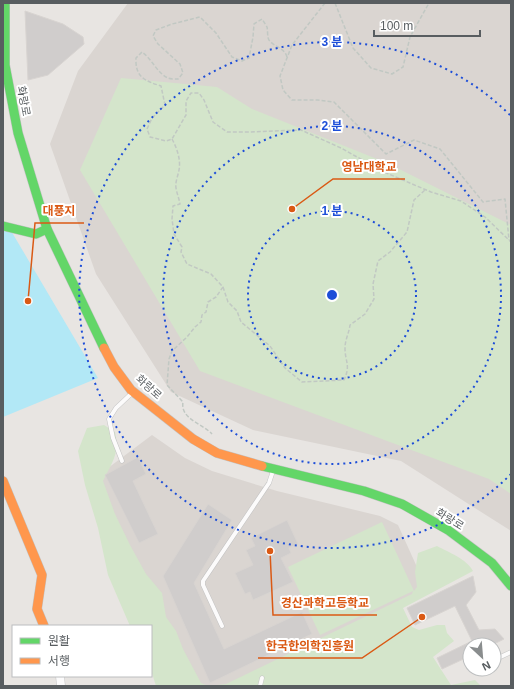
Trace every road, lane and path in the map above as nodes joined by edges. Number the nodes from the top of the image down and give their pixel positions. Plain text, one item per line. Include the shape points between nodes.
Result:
1 (5, 3) edge
2 (325, 3) edge
3 (335, 3) edge
4 (429, 3) edge
5 (287, 57) junction
6 (4, 63) edge
7 (172, 139) junction
8 (425, 190) junction
9 (3, 226) edge
10 (47, 229) junction
11 (509, 240) junction
12 (511, 242) edge
13 (223, 287) junction
14 (134, 392) junction
15 (212, 434) dead end
16 (122, 461) dead end
17 (274, 469) junction
18 (3, 481) edge
19 (511, 586) edge
20 (44, 625) edge
21 (222, 626) dead end
22 (262, 678) dead end
23 (260, 686) edge

1 - 6 street, 화랑로
2 - 5 path via 292,45
3 - 4 path via 353,48 370,68 392,74 403,66 410,37
5 - 7 path via 283,50 268,39 262,19 254,24 248,58 242,61 232,58 216,34 200,17 156,30 153,36 155,40 180,64 183,73 178,79 168,78 142,52 136,58 136,65 139,76 161,86 164,93 165,106 152,118 147,129 150,137 166,141
5 - 11 path via 280,76 283,90 292,100 334,102 386,154 414,140 440,149 483,202 505,199
6 - 10 street, 화랑로 via 18,133
7 - 8 path via 186,115 186,101 191,93 198,93 204,100 213,122 227,132 301,130
7 - 13 path via 178,156 176,189 180,204 173,206 174,234 188,264 211,274
8 - 11 path via 461,201 485,217
8 - 13 path via 414,200 407,232 390,252 378,261 373,284 374,299 365,314 350,325 345,347 348,367 344,380 302,382 285,368 270,346 241,322 236,310 228,302
9 - 10 street via 36,234
10 - 14 street, 화랑로 via 114,366
11 - 12 path
13 - 15 path via 216,297 208,302 201,322 172,351 167,385 183,402 185,414
14 - 16 lane via 108,419
14 - 17 street, 화랑로 via 193,439 217,453
17 - 19 street, 화랑로 via 364,491 402,504 448,530 492,563
17 - 21 lane via 269,483 203,580
18 - 20 street via 42,575 37,608
22 - 23 lane

